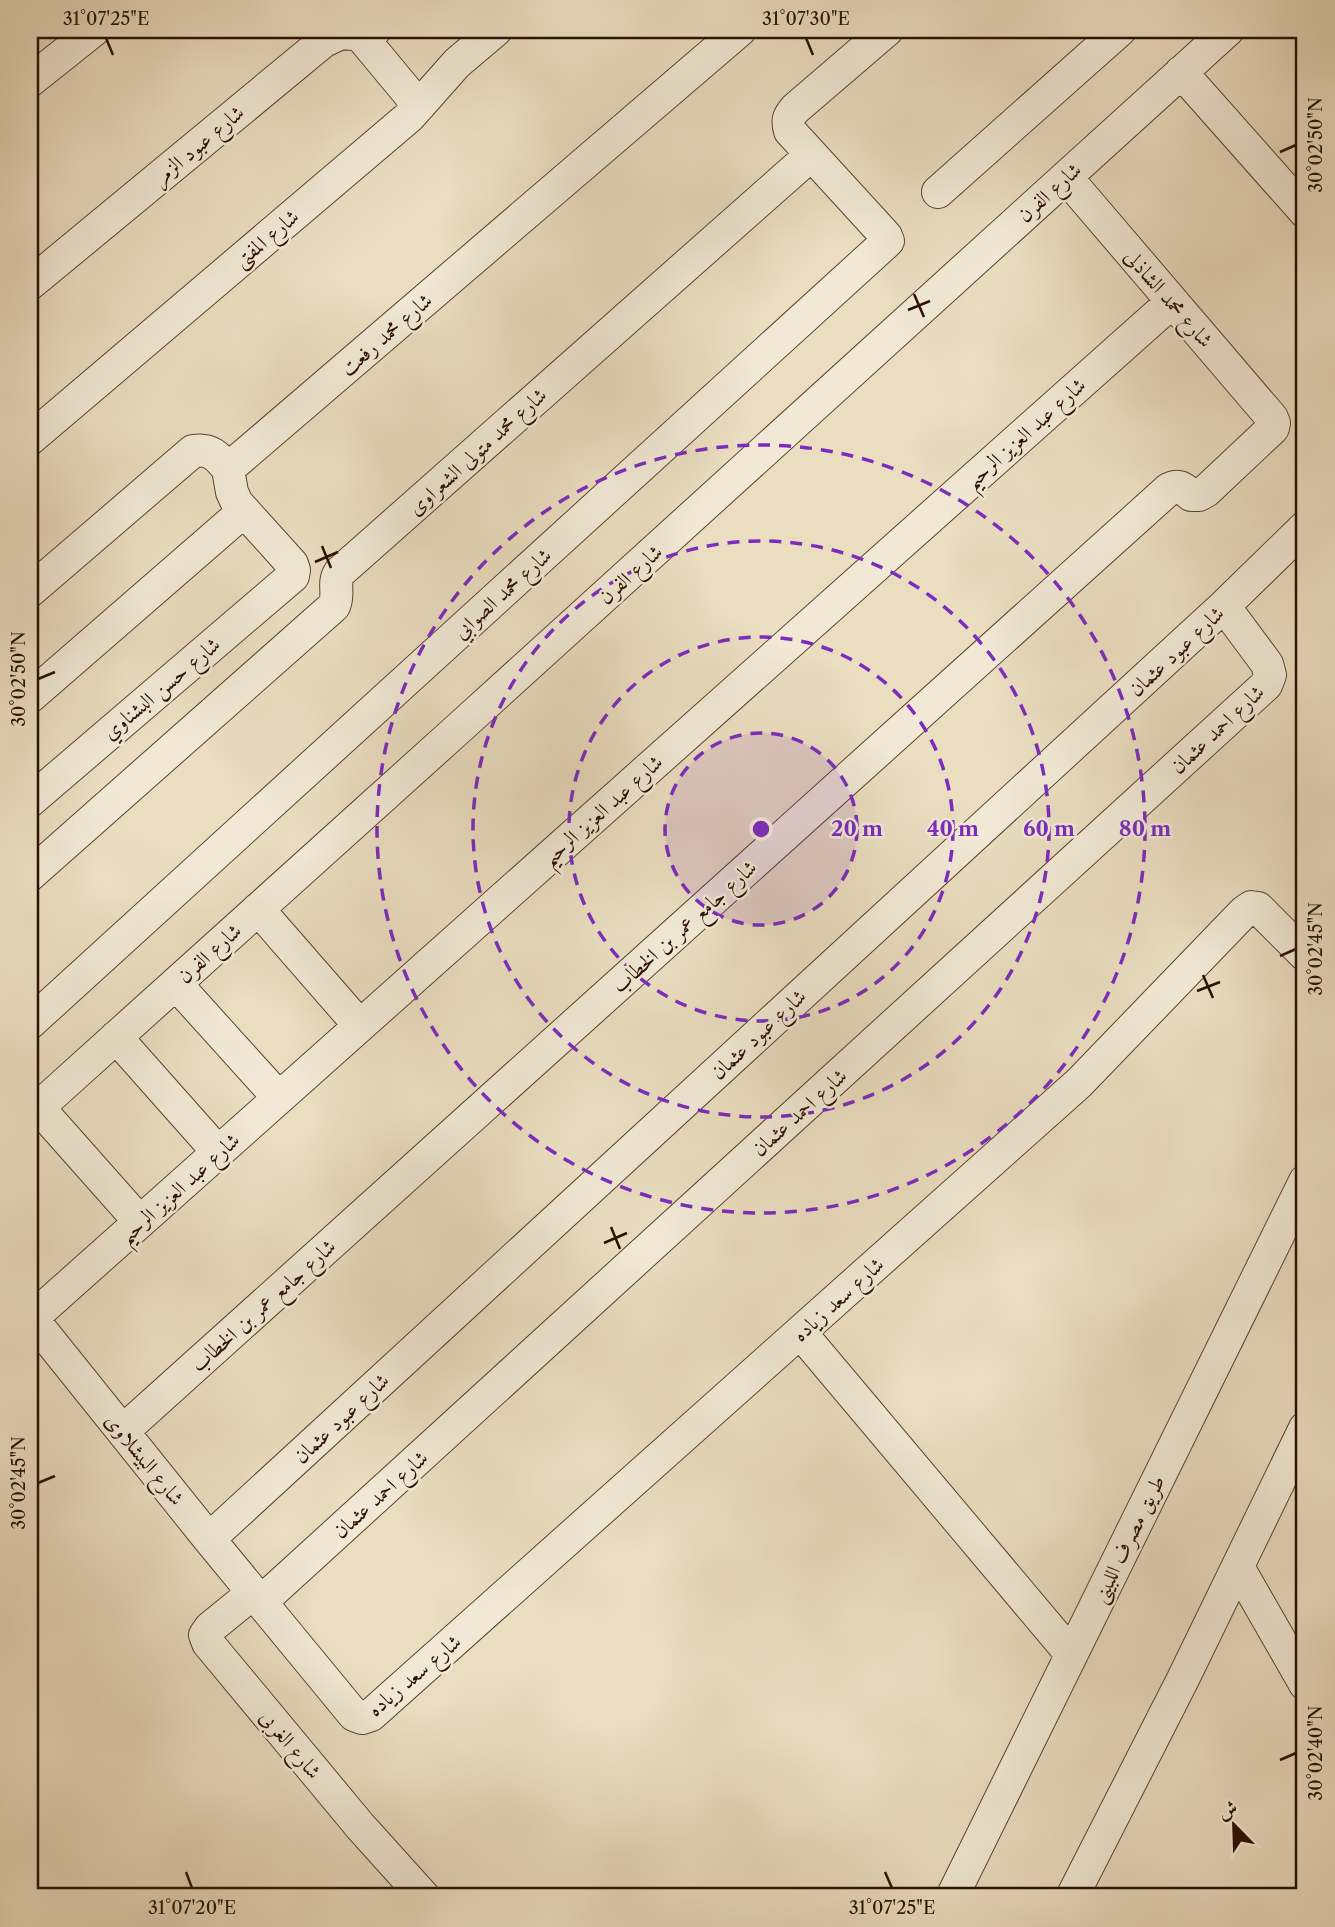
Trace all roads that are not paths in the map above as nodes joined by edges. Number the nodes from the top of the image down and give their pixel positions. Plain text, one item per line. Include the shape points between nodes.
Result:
1 (94, 30) edge
2 (496, 30) edge
3 (740, 30) edge
4 (887, 30) edge
5 (1120, 30) edge
6 (1228, 30) edge
7 (367, 33) edge
8 (1181, 72) junction
9 (30, 80) edge
10 (419, 106) junction
11 (811, 155) junction
12 (1066, 177) junction
13 (939, 192) dead end
14 (1305, 212) edge
15 (30, 284) edge
16 (1172, 302) junction
17 (1272, 418) joint
18 (30, 439) edge
19 (228, 469) junction
20 (243, 512) junction
21 (1305, 527) edge
22 (30, 591) edge
23 (1224, 606) junction
24 (30, 697) edge
25 (30, 801) edge
26 (30, 875) edge
27 (258, 909) junction
28 (1305, 955) edge
29 (176, 984) junction
30 (30, 1023) edge
31 (360, 1026) junction
32 (116, 1037) junction
33 (279, 1098) junction
34 (34, 1111) edge
35 (218, 1152) junction
36 (1305, 1181) edge
37 (141, 1222) junction
38 (31, 1317) edge
39 (800, 1332) junction
40 (1305, 1428) edge
41 (123, 1432) junction
42 (209, 1539) junction
43 (1238, 1567) junction
44 (257, 1597) junction
45 (1071, 1654) junction
46 (1305, 1684) edge
47 (354, 1715) joint
48 (424, 1897) edge
49 (952, 1897) edge
50 (1072, 1897) edge

1 - 9 street
2 - 10 street, شارع المفتى via 457,63
3 - 19 street, شارع محمد رفعت
4 - 11 street via 789,116 790,131
5 - 13 street
6 - 8 street, شارع الفرن
7 - 10 street
7 - 15 street, شارع عبود الزمر via 341,33 324,41
8 - 12 street, شارع الفرن
8 - 14 street
10 - 18 street, شارع المفتى
11 - 26 street, شارع محمد متولى الشعراوى via 340,572 334,606
11 - 30 street, شارع محمد الصوابي via 888,241
12 - 16 street, شارع محمد الشاذلى
12 - 27 street, شارع الفرن
16 - 17 street, شارع محمد الشاذلى
16 - 31 street, شارع عبد العزيز الرحيم
17 - 41 street, شارع جامع عمر بن الخطاب via 1273,428 1206,491 1191,495 1181,486 1169,489
19 - 20 street via 232,492
19 - 22 street via 210,452 193,451
20 - 24 street
20 - 25 street, شارع حسن البشناوي via 292,564 293,576
21 - 23 street, شارع عبود عثمان
23 - 42 street, شارع عبود عثمان
23 - 44 street, شارع احمد عثمان via 1267,664 1270,675 1266,685
27 - 29 street, شارع الفرن
27 - 31 street
28 - 39 street, شارع سعد زياده via 1258,908 1244,912 1079,1083
29 - 32 street, شارع الفرن
29 - 33 street
31 - 33 street, شارع عبد العزيز الرحيم
32 - 34 street, شارع الفرن
32 - 35 street
33 - 35 street, شارع عبد العزيز الرحيم
34 - 37 street
35 - 37 street, شارع عبد العزيز الرحيم
36 - 45 street, طريق مصرف اللبينى
37 - 38 street, شارع عبد العزيز الرحيم
38 - 41 street, شارع البيشلاوى
39 - 45 street
39 - 47 street, شارع سعد زياده via 383,1706 371,1716
40 - 43 street
41 - 42 street, شارع البيشلاوى
42 - 44 street, شارع البيشلاوى
43 - 46 street
43 - 50 street
44 - 47 street, شارع البيشلاوى
44 - 48 street, شارع الغربى via 210,1628 205,1635 208,1643
45 - 49 street, طريق مصرف اللبينى

